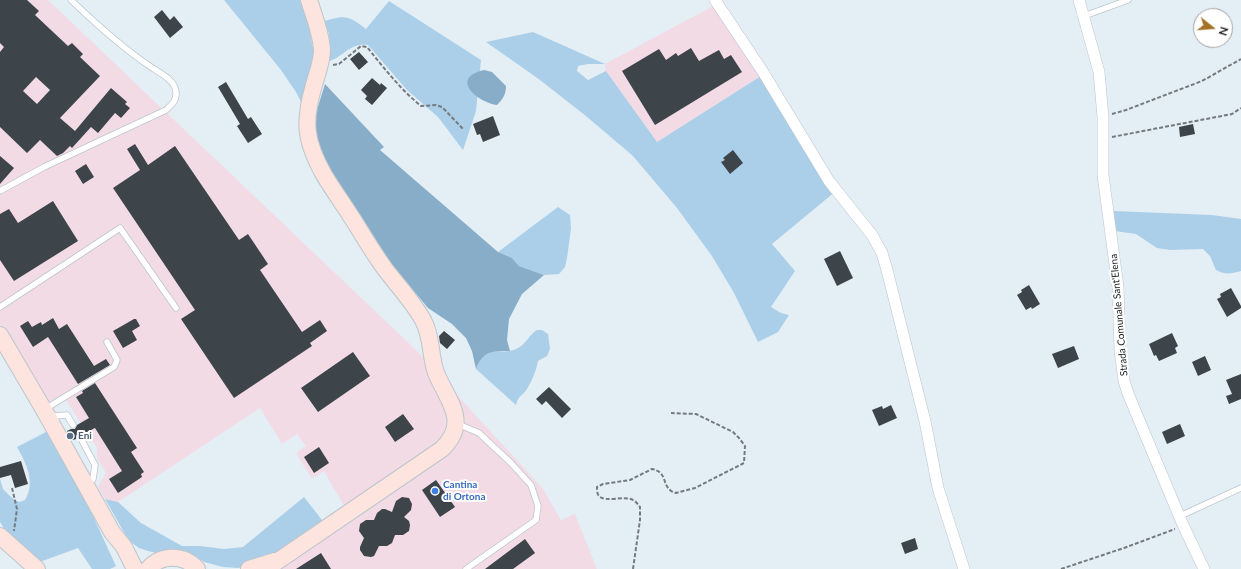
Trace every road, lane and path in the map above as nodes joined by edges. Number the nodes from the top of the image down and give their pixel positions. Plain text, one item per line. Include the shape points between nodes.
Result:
1 (71, 0) edge
2 (309, 0) edge
3 (714, 0) edge
4 (1079, 0) edge
5 (1128, 0) edge
6 (1084, 16) junction
7 (1241, 59) edge
8 (320, 65) junction
9 (1241, 108) edge
10 (1103, 117) junction
11 (464, 130) dead end
12 (1103, 139) junction
13 (0, 191) edge
14 (0, 306) edge
15 (176, 308) dead end
16 (0, 335) edge
17 (107, 342) dead end
18 (671, 413) dead end
19 (47, 414) junction
20 (455, 423) junction
21 (73, 425) dead end
22 (80, 437) dead end
23 (85, 484) junction
24 (12, 488) dead end
25 (1241, 488) edge
26 (1182, 521) junction
27 (6, 541) edge
28 (124, 547) junction
29 (166, 558) junction
30 (279, 560) junction
31 (201, 568) edge
32 (37, 569) edge
33 (135, 569) edge
34 (148, 569) edge
35 (250, 569) edge
36 (266, 569) edge
37 (466, 569) edge
38 (633, 569) edge
39 (964, 569) edge
40 (1061, 569) edge
41 (1204, 569) edge

1 - 13 lane via 134,56 172,82 176,93 175,102 166,110 44,167
2 - 8 main road via 322,50
3 - 39 street via 763,72 829,181 872,235 882,253 925,421 938,488
4 - 6 street, Strada Comunale Sant'Elena
5 - 6 lane
6 - 10 street, Strada Comunale Sant'Elena via 1099,72
7 - 10 path via 1202,81
8 - 11 path via 338,64 361,46 366,47 411,98 421,106 442,107
8 - 20 main road via 308,111 307,130 310,145 324,175 385,268 417,310 428,330 434,367 453,405
9 - 12 path via 1232,114
10 - 12 street, Strada Comunale Sant'Elena
12 - 26 street, Strada Comunale Sant'Elena via 1103,174 1118,287 1120,350 1124,381
14 - 15 lane via 120,228
16 - 19 main road
17 - 19 lane via 117,360 114,366
18 - 38 path via 696,414 733,432 745,446 744,463 695,488 676,493 670,490 658,470 652,468 630,480 597,487 597,493 603,499 633,499 640,507
19 - 21 lane via 67,415
19 - 23 main road
20 - 30 main road via 454,432 442,449
20 - 37 lane via 479,433 511,463 531,484 538,506 536,520
22 - 23 lane via 95,465 93,479
23 - 28 main road via 112,532
24 - 27 path via 17,509
25 - 26 lane
26 - 40 path via 1124,548
26 - 41 street, Strada Comunale Sant'Elena
27 - 32 main road
28 - 29 main road via 144,556
28 - 33 main road
29 - 31 main road via 176,557
29 - 34 main road
30 - 35 main road
30 - 36 main road

